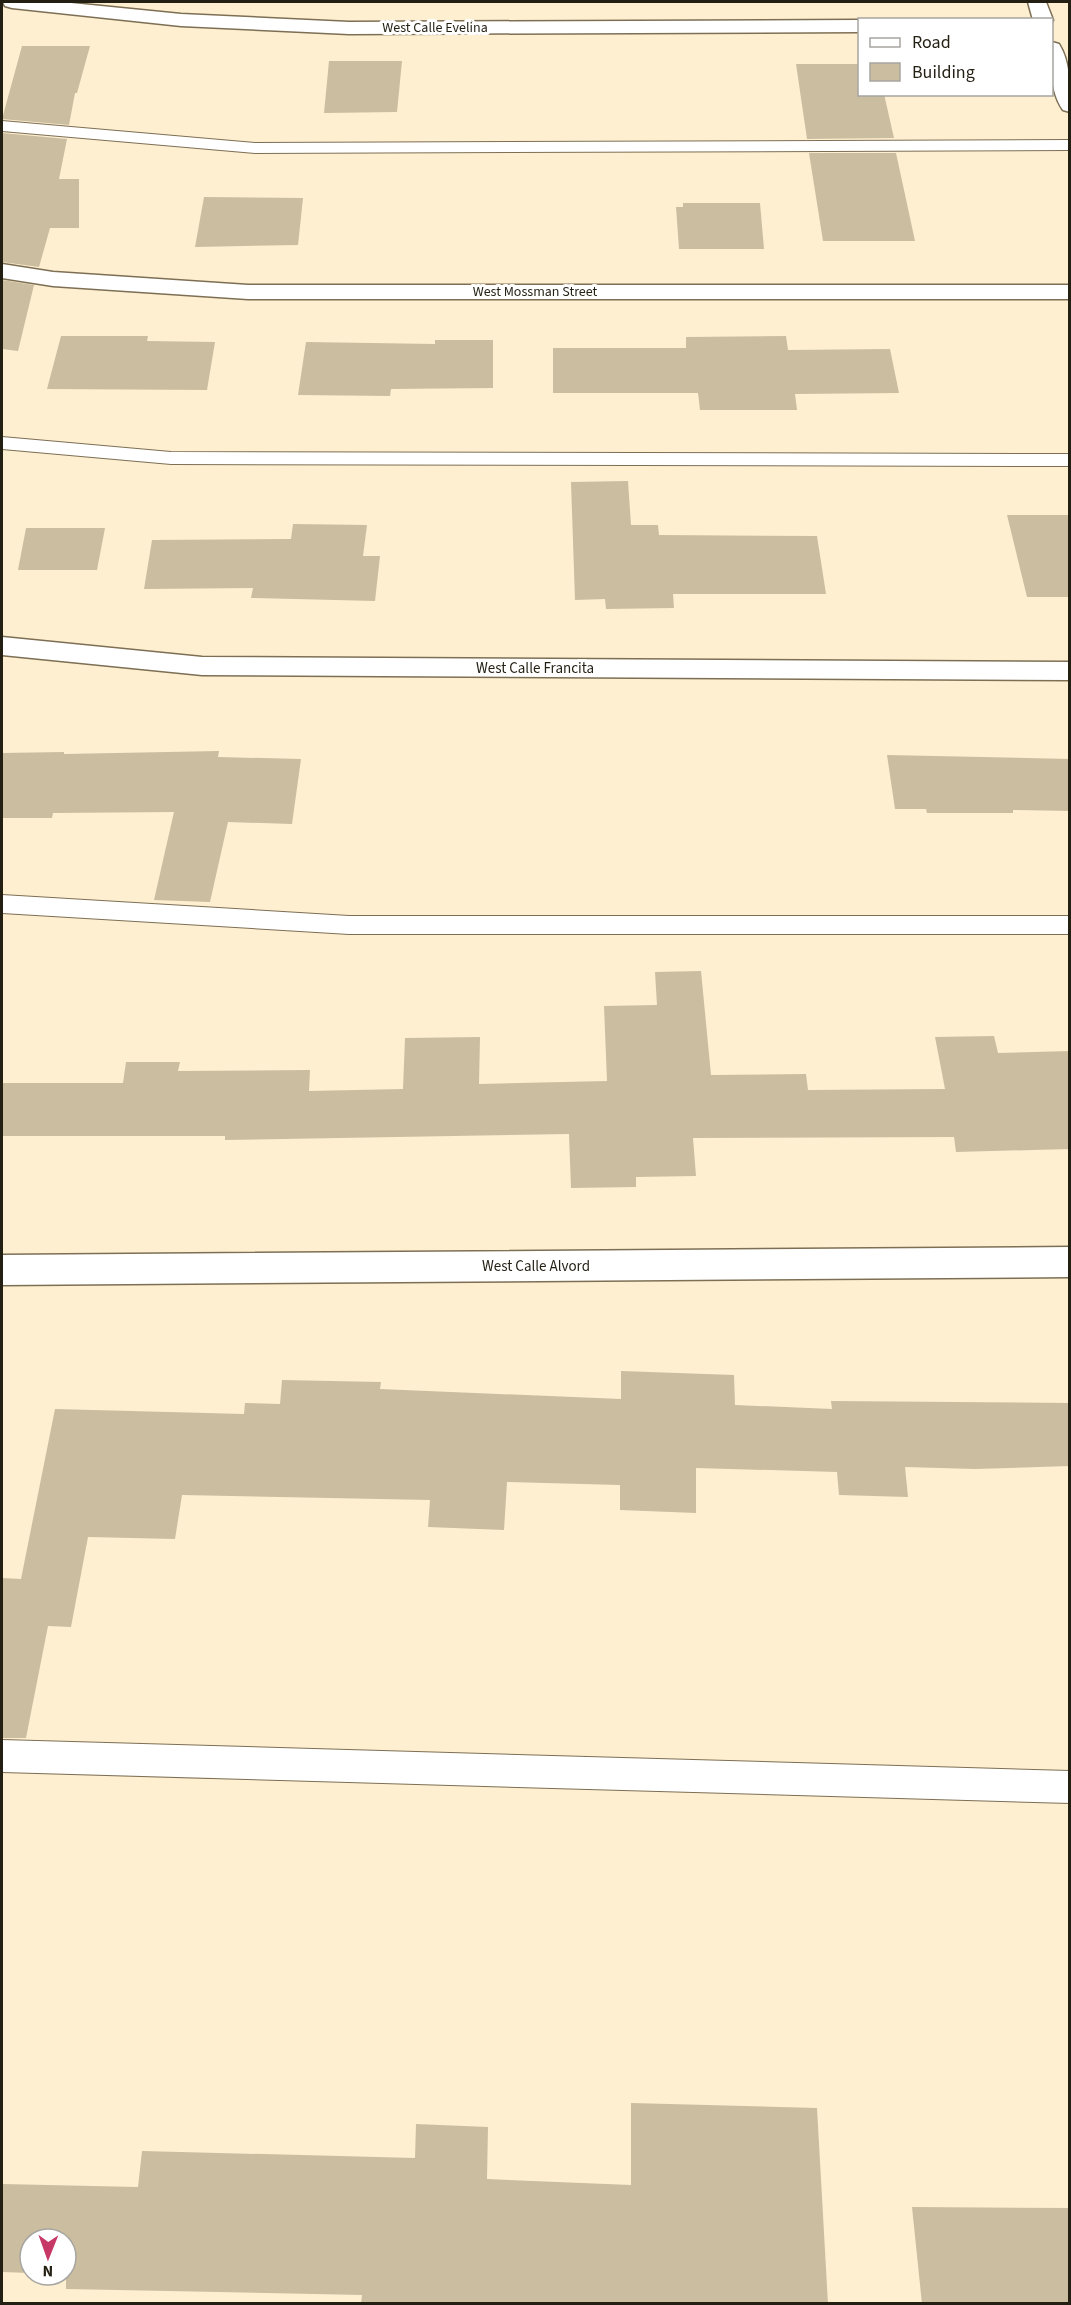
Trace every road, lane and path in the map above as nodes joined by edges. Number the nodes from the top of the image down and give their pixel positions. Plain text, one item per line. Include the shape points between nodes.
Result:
1 (12, 2) edge
2 (1037, 2) edge
3 (1042, 18) edge
4 (858, 26) edge
5 (1053, 51) edge
6 (1070, 106) edge
7 (2, 126) edge
8 (1070, 145) edge
9 (2, 271) edge
10 (1070, 292) edge
11 (2, 443) edge
12 (1070, 460) edge
13 (2, 646) edge
14 (1070, 671) edge
15 (2, 904) edge
16 (1070, 925) edge
17 (1070, 1262) edge
18 (2, 1270) edge
19 (2, 1756) edge
20 (1070, 1787) edge

1 - 4 street, West Calle Evelina via 181,20 350,28
2 - 3 street
5 - 6 street
7 - 8 lane via 255,147
9 - 10 street, West Mossman Street via 53,279 248,292
11 - 12 lane via 171,458
13 - 14 street, West Calle Francita via 202,666
15 - 16 lane via 349,925
17 - 18 street, West Calle Alvord
19 - 20 lane

